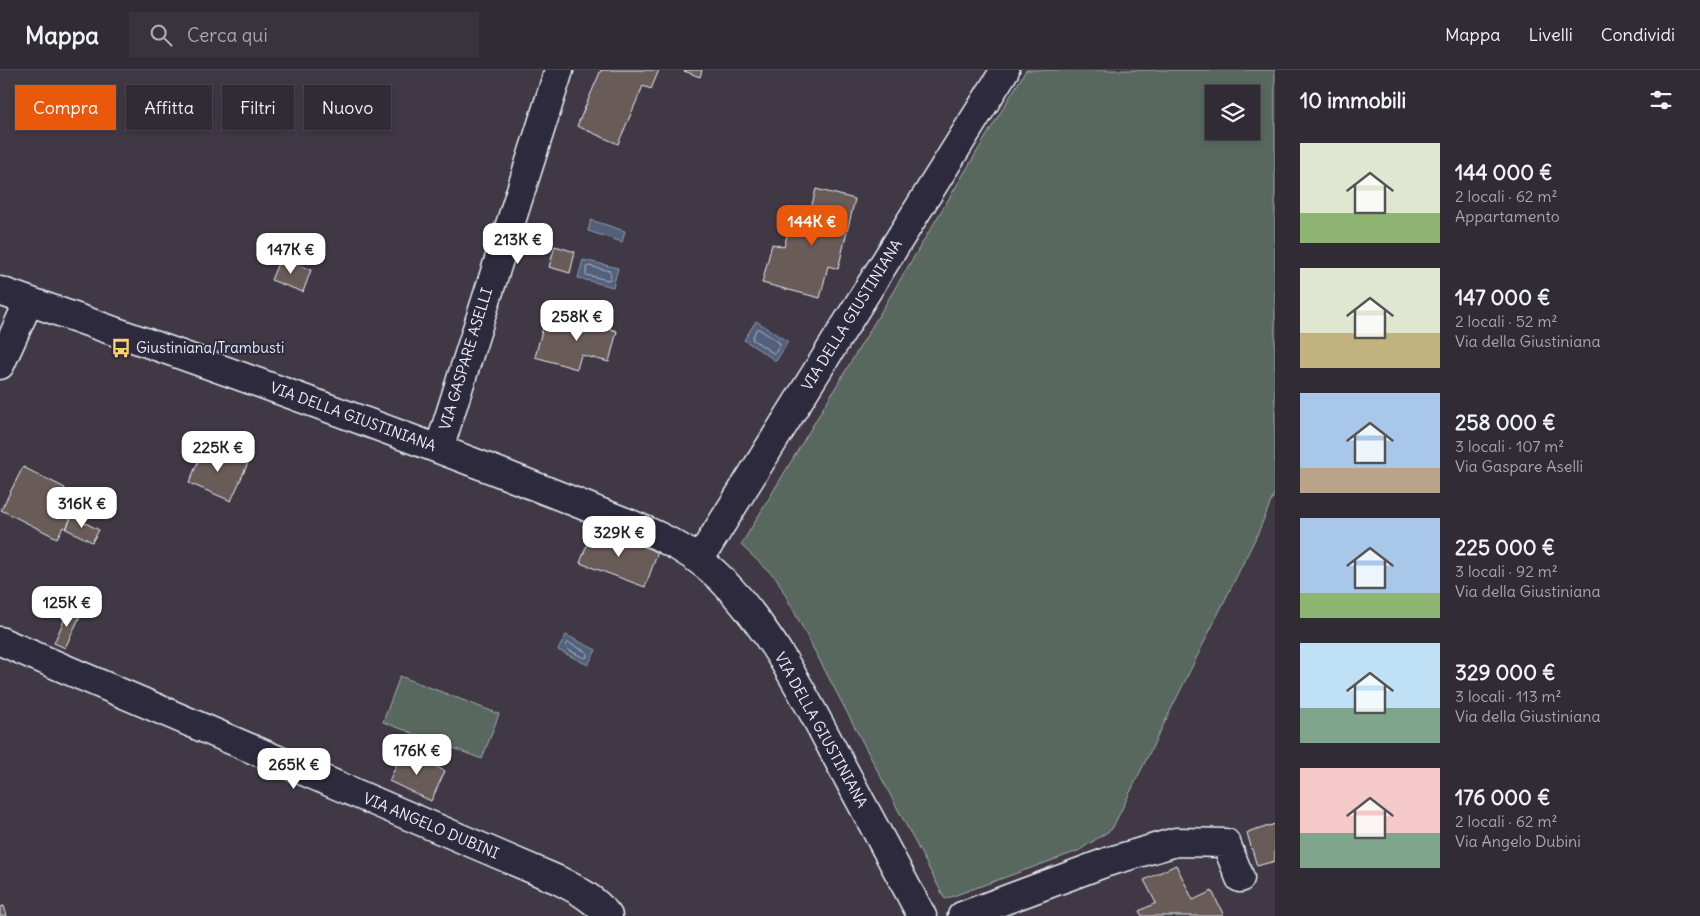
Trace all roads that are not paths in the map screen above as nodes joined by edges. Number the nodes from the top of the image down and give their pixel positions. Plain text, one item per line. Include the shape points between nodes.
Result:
1 (559, 70) edge
2 (1005, 70) edge
3 (0, 291) edge
4 (29, 301) junction
5 (0, 365) edge
6 (439, 449) junction
7 (699, 560) junction
8 (0, 641) edge
9 (1240, 878) dead end
10 (608, 916) edge
11 (922, 916) edge
12 (962, 916) edge

1 - 6 street, VIA GASPARE ASELLI
2 - 7 street, VIA DELLA GIUSTINIANA
3 - 4 street, VIA DELLA GIUSTINIANA
4 - 5 street
4 - 6 street, VIA DELLA GIUSTINIANA
6 - 7 street, VIA DELLA GIUSTINIANA via 626,522
7 - 11 street, VIA DELLA GIUSTINIANA via 741,600 767,634 799,687
8 - 10 street, VIA ANGELO DUBINI via 558,880 592,900
9 - 12 street via 1226,843 1176,842 1107,862

